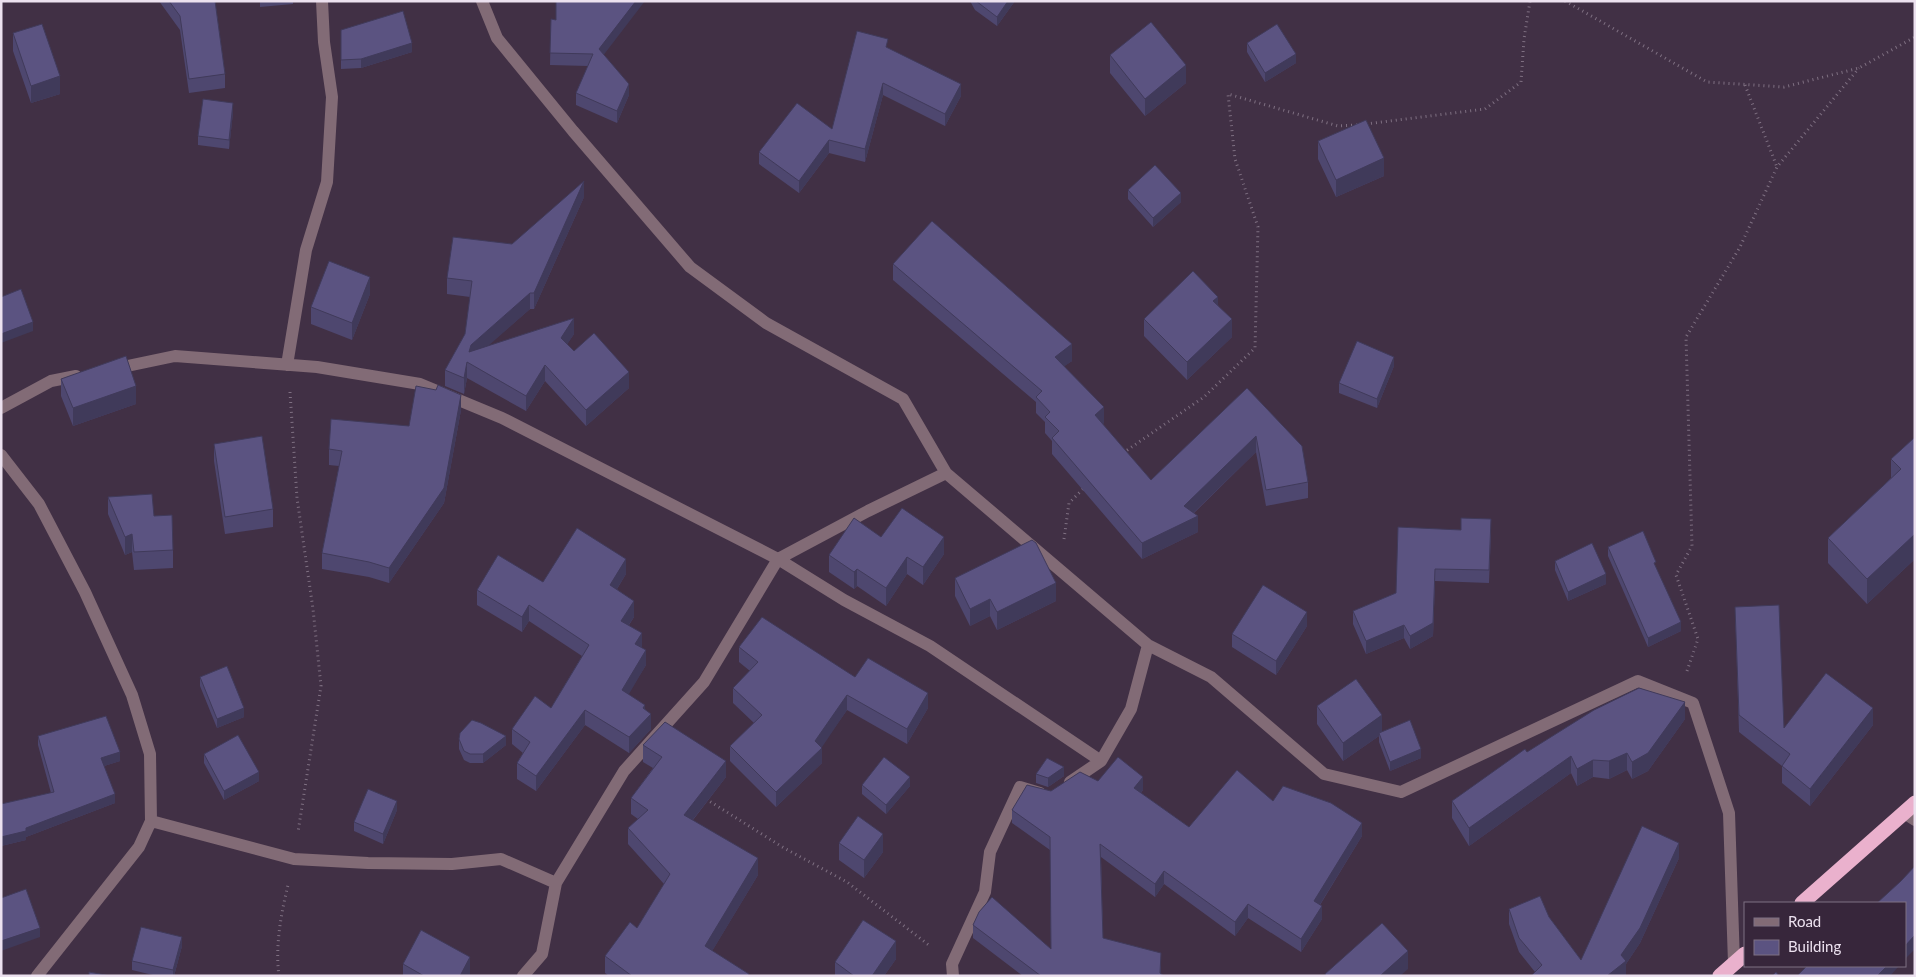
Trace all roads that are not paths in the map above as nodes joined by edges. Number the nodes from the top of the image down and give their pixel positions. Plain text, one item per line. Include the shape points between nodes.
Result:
1 (322, 1) edge
2 (482, 1) edge
3 (287, 364) junction
4 (1, 408) edge
5 (1, 455) edge
6 (946, 473) junction
7 (778, 559) junction
8 (1148, 645) junction
9 (1101, 761) junction
10 (1911, 812) edge
11 (151, 821) junction
12 (556, 883) junction
13 (1803, 902) edge
14 (1739, 958) edge
15 (953, 970) edge
16 (37, 976) edge
17 (523, 976) edge
18 (1720, 976) edge

1 - 3 street via 332,97 327,182 306,250
2 - 6 street via 497,38 690,267 766,323 903,399
3 - 4 street via 175,356 51,381
3 - 7 street via 420,384 502,418
5 - 11 street via 39,504 85,592 132,695 150,754
6 - 7 street
6 - 8 street
7 - 9 street via 844,600 930,646
7 - 12 street via 704,682 624,771
8 - 9 street via 1131,709
8 - 14 street via 1211,677 1324,774 1400,792 1638,681 1693,703 1728,813
9 - 15 street via 1053,794 1020,787 990,852 985,892
10 - 13 highway
11 - 12 street via 294,859 368,864 452,864 501,859
11 - 16 street via 139,847
12 - 17 street via 542,954
14 - 18 highway

